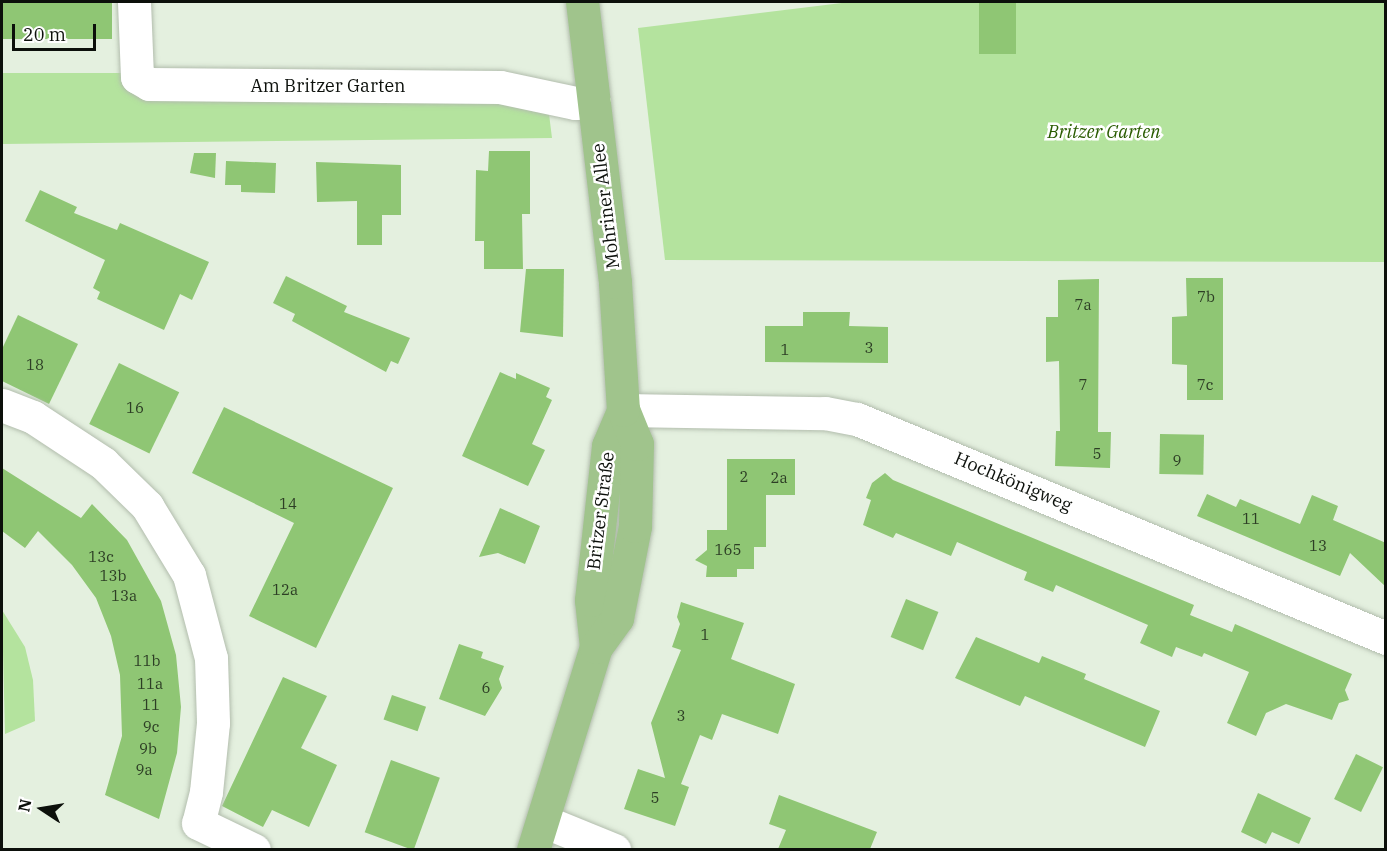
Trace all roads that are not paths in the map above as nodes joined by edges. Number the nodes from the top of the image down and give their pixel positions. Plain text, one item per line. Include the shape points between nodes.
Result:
1 (134, 2) edge
2 (582, 2) edge
3 (594, 102) junction
4 (2, 405) edge
5 (623, 410) junction
6 (1386, 638) edge
7 (538, 835) edge
8 (254, 849) edge
9 (614, 849) edge

1 - 3 street, Am Britzer Garten via 138,77 149,84 500,87 575,103
2 - 3 main road, Mohriner Allee
3 - 5 main road, Mohriner Allee via 615,282
4 - 8 street via 33,417 103,463 147,506 189,575 211,658 213,723 206,792 198,823
5 - 6 street, Hochkönigweg via 825,413 856,419
5 - 7 main road, Britzer Straße via 637,444 634,526 616,618 596,647
7 - 9 street

